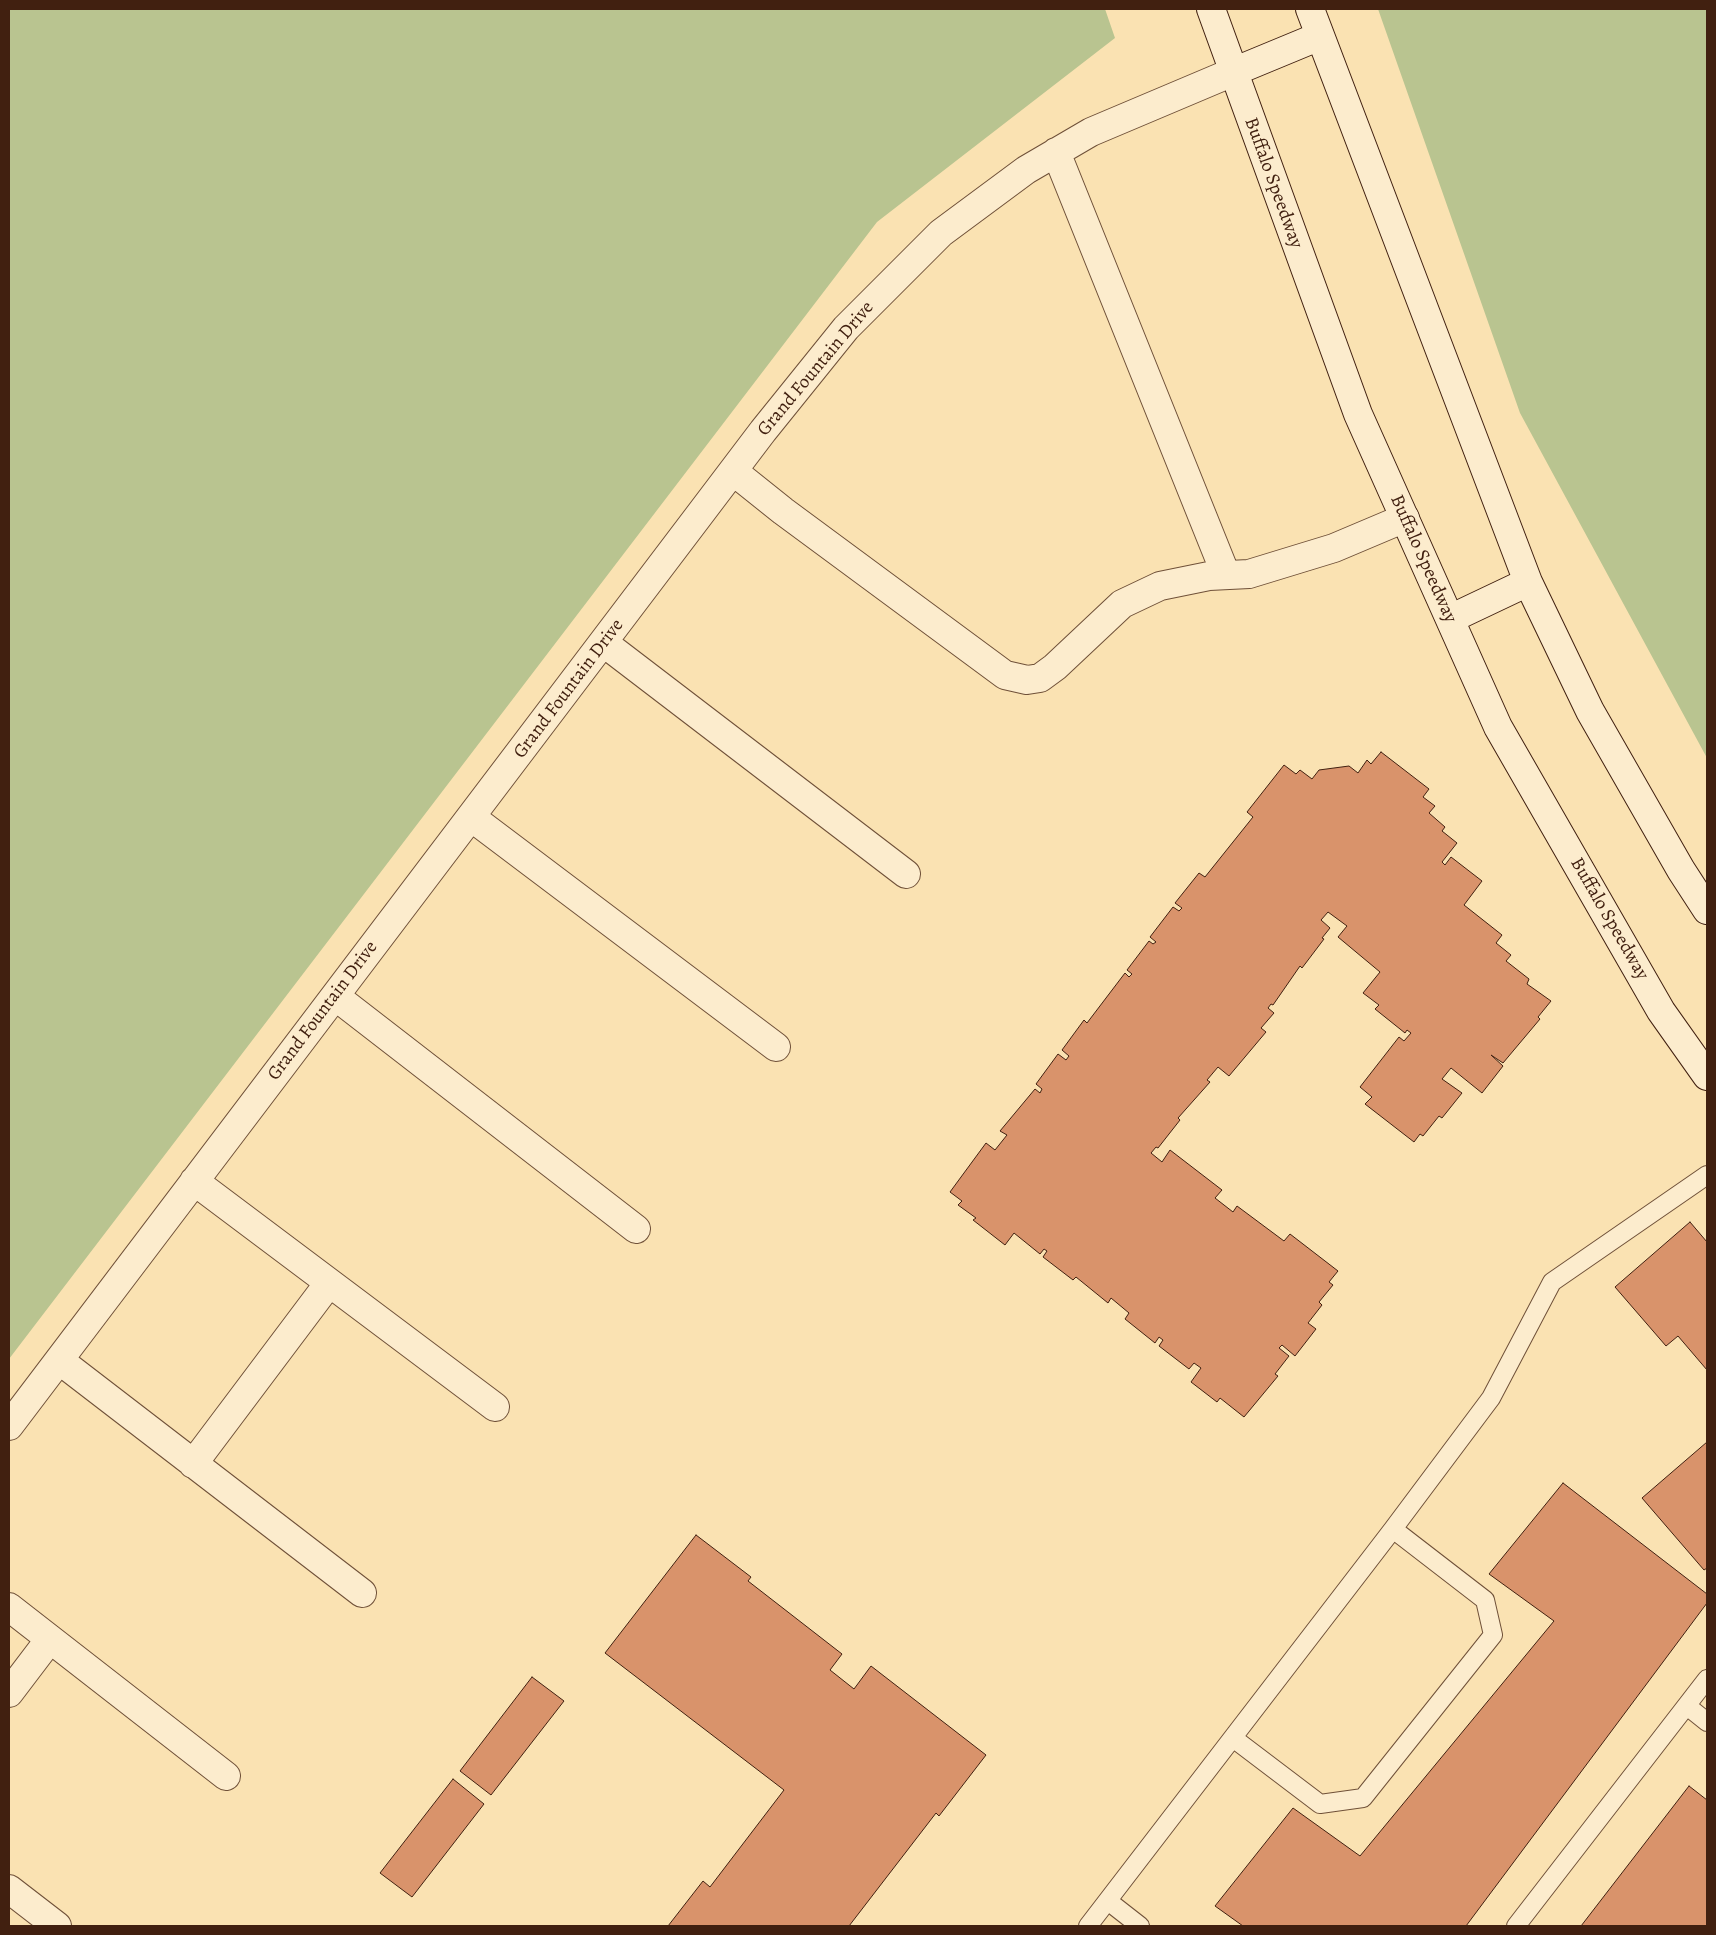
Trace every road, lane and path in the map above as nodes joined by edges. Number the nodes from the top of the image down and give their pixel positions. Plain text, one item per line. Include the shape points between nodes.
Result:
1 (1211, 9) edge
2 (1310, 9) edge
3 (1320, 36) junction
4 (1233, 72) junction
5 (1056, 152) junction
6 (733, 471) junction
7 (1405, 518) junction
8 (1226, 574) junction
9 (1528, 582) junction
10 (1450, 619) junction
11 (604, 643) junction
12 (470, 817) junction
13 (906, 874) dead end
14 (1707, 910) edge
15 (334, 996) junction
16 (776, 1047) dead end
17 (1707, 1076) edge
18 (1707, 1175) edge
19 (194, 1181) junction
20 (636, 1229) dead end
21 (329, 1283) junction
22 (59, 1360) junction
23 (495, 1407) dead end
24 (9, 1426) edge
25 (193, 1464) junction
26 (1393, 1529) junction
27 (362, 1593) dead end
28 (9, 1607) edge
29 (50, 1639) junction
30 (1707, 1679) edge
31 (9, 1693) edge
32 (1687, 1706) junction
33 (1707, 1722) edge
34 (1233, 1738) junction
35 (226, 1776) dead end
36 (9, 1889) edge
37 (1108, 1901) junction
38 (57, 1926) edge
39 (1088, 1926) edge
40 (1140, 1926) edge
41 (1516, 1926) edge

1 - 4 street, Buffalo Speedway
2 - 3 street
3 - 4 street, Grand Fountain Drive
3 - 9 street
4 - 5 street, Grand Fountain Drive via 1091,132
4 - 7 street, Buffalo Speedway via 1358,414
5 - 6 street, Grand Fountain Drive via 941,232 846,328
5 - 8 street
6 - 8 street via 1005,675 1027,680 1040,678 1055,667 1122,604 1160,586
6 - 11 street, Grand Fountain Drive
7 - 8 street via 1334,548 1249,574
7 - 10 street, Buffalo Speedway
9 - 10 street
9 - 14 street via 1590,711
10 - 17 street, Buffalo Speedway via 1498,727 1662,1011
11 - 12 street, Grand Fountain Drive
11 - 13 street
12 - 15 street, Grand Fountain Drive
12 - 16 street
15 - 19 street, Grand Fountain Drive
15 - 20 street
18 - 26 lane via 1552,1282 1491,1398
19 - 21 street
19 - 22 street, Grand Fountain Drive
21 - 23 street
21 - 25 street
22 - 24 street, Grand Fountain Drive
22 - 25 street
25 - 27 street
26 - 34 lane
26 - 34 lane via 1485,1600 1493,1635 1363,1798 1320,1804
28 - 29 street
29 - 31 street
29 - 35 street
30 - 32 lane
32 - 33 lane
32 - 41 lane
34 - 37 lane
36 - 38 street
37 - 39 lane
37 - 40 lane

